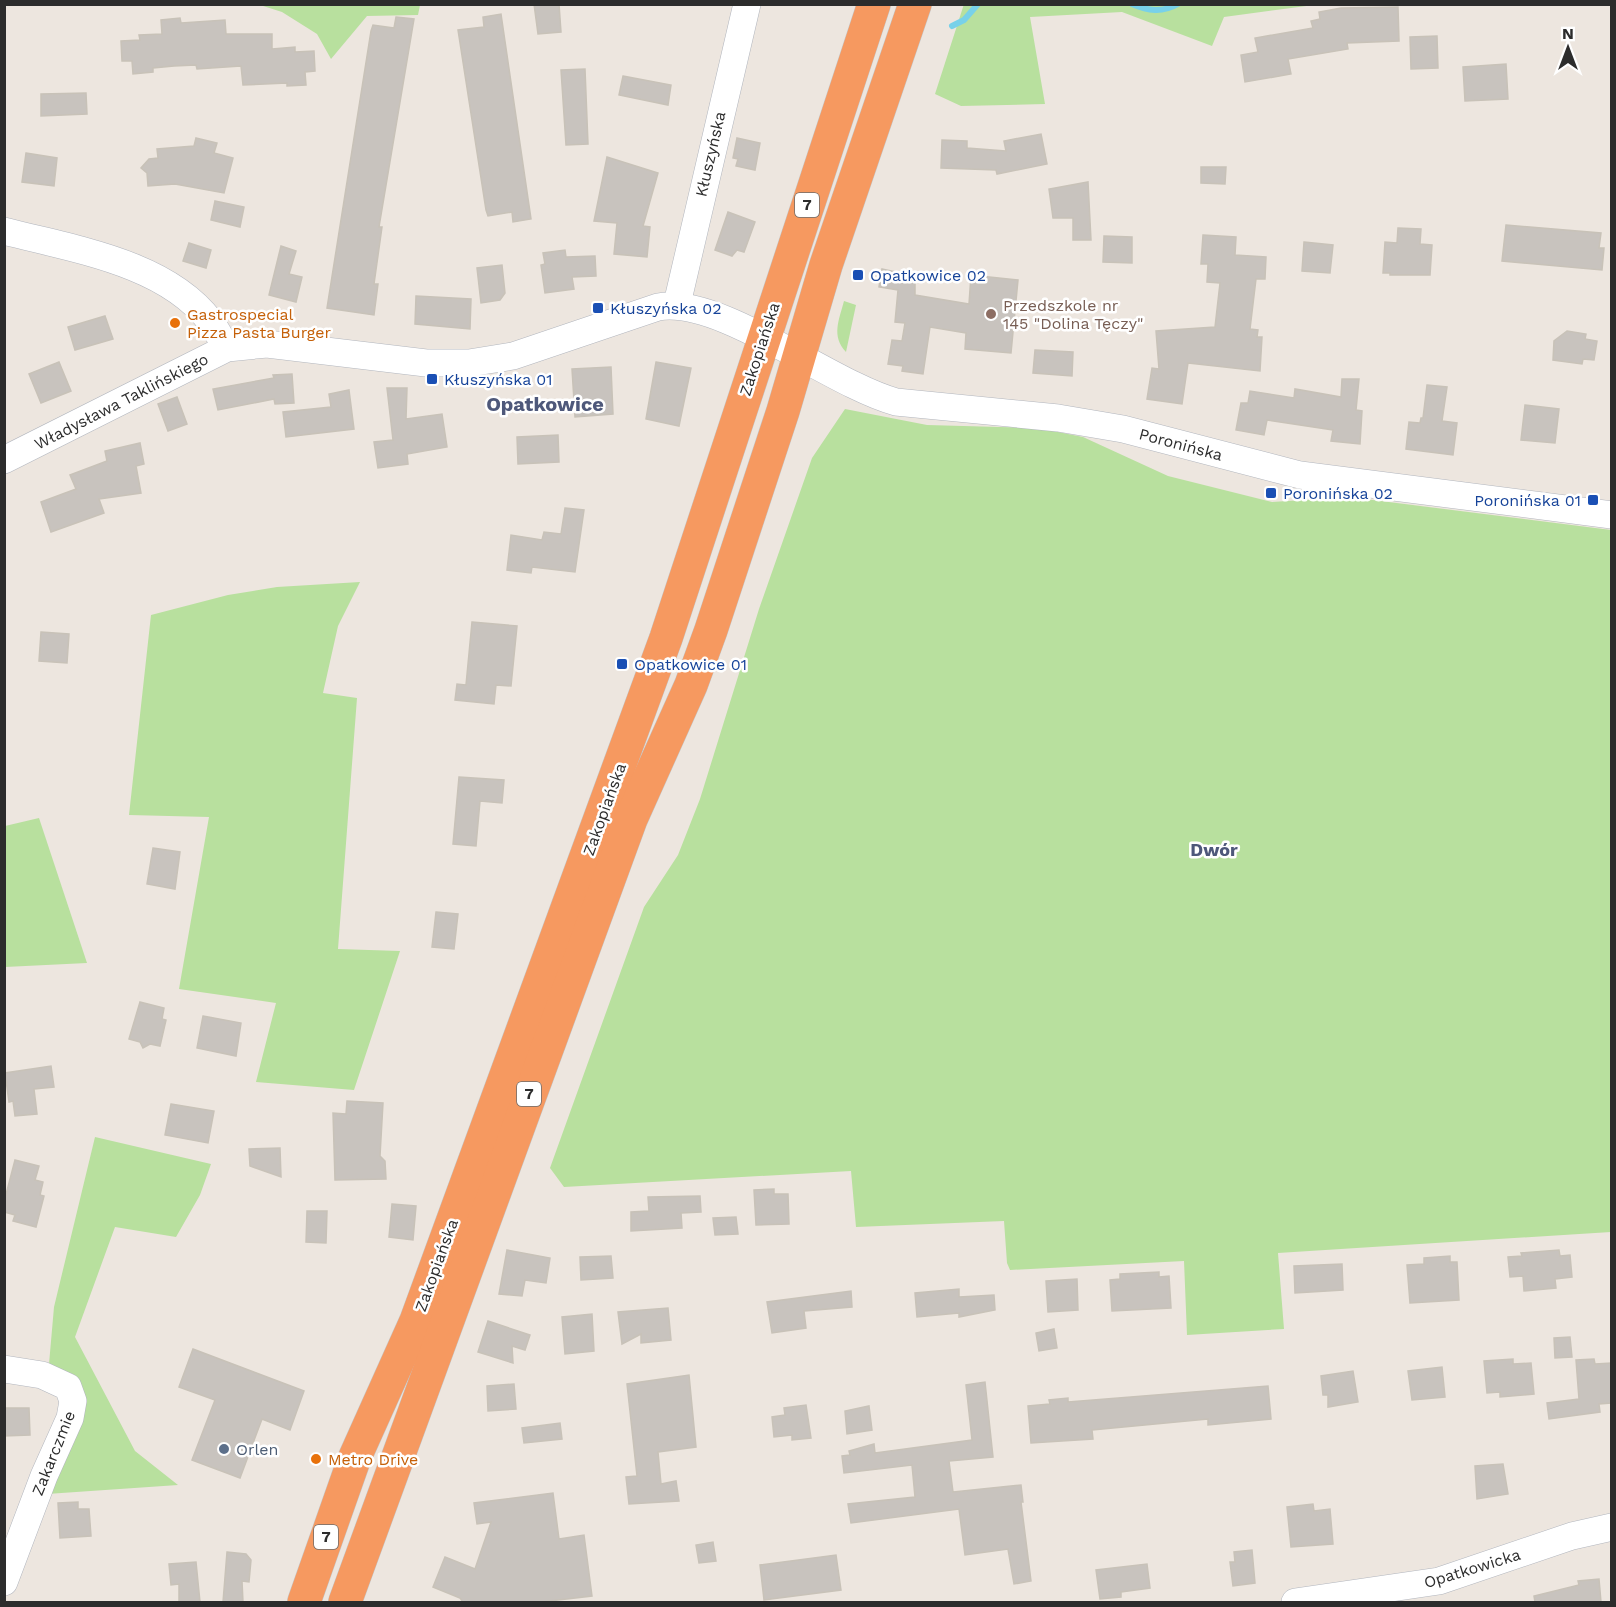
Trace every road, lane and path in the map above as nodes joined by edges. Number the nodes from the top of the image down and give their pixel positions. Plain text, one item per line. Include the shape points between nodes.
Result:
1 (747, 4) edge
2 (874, 4) edge
3 (915, 4) edge
4 (4, 231) edge
5 (677, 304) junction
6 (763, 337) junction
7 (227, 348) junction
8 (798, 357) junction
9 (4, 460) edge
10 (1611, 515) edge
11 (4, 1369) edge
12 (1611, 1527) edge
13 (4, 1582) edge
14 (303, 1602) edge
15 (345, 1602) edge
16 (1295, 1602) edge

1 - 5 street, Kłuszyńska
2 - 6 highway, Zakopiańska / 7
3 - 8 highway, Zakopiańska / 7
4 - 7 street via 124,263 168,284 209,319
5 - 6 street
5 - 7 street, Władysława Taklińskiego via 513,356 469,363 426,363 267,344
6 - 8 street, Poronińska
6 - 14 highway, Zakopiańska / 7 via 688,575 617,774 416,1321 355,1457
7 - 9 street, Władysława Taklińskiego
8 - 10 street, Poronińska via 871,394 896,402 1058,418 1123,429 1300,475
8 - 15 highway, Zakopiańska / 7 via 703,652 631,819
11 - 13 street, Zakarczmie via 42,1375 68,1387 73,1401 70,1418
12 - 16 street, Opatkowicka via 1572,1536 1439,1581

